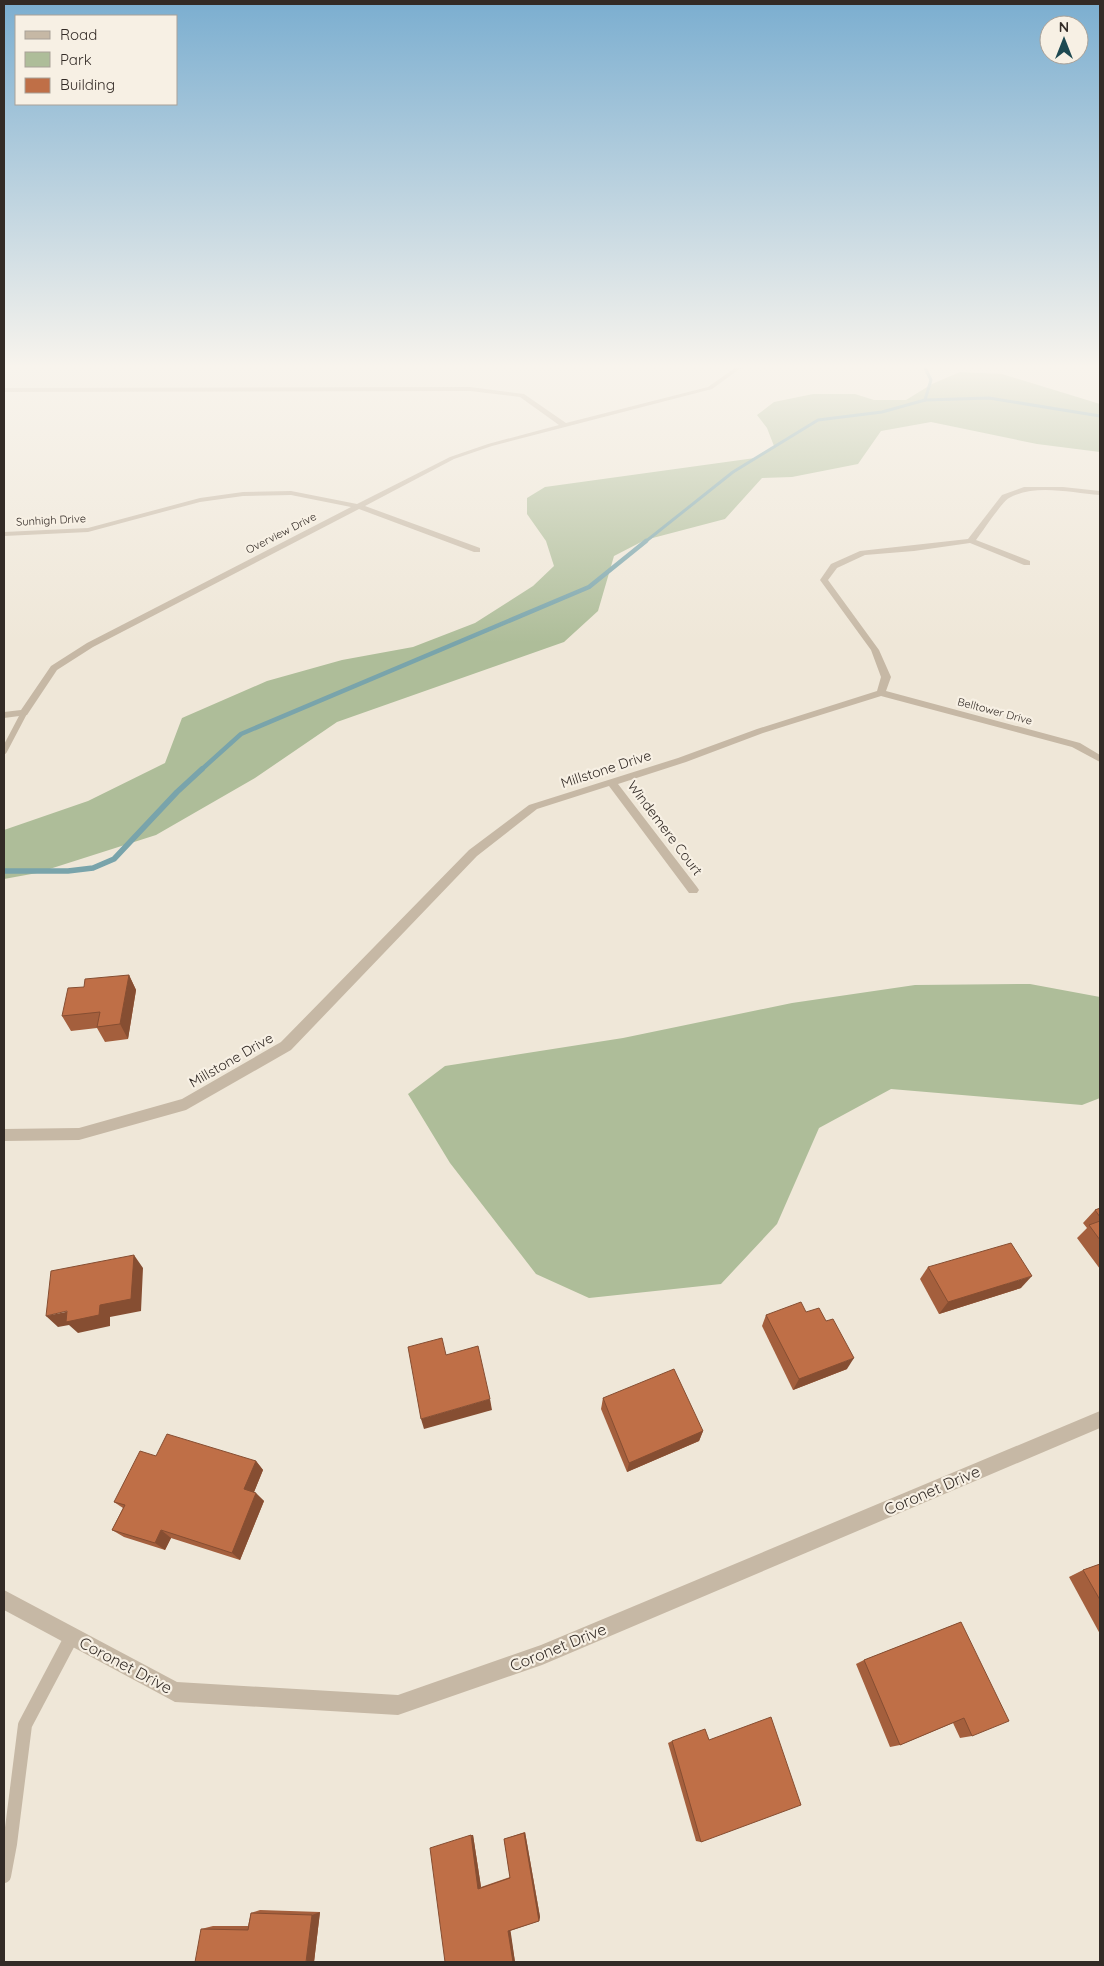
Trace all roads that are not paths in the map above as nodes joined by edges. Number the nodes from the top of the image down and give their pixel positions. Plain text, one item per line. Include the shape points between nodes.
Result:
1 (449, 460) edge
2 (1100, 493) edge
3 (360, 507) junction
4 (4, 534) edge
5 (971, 541) junction
6 (477, 550) dead end
7 (1027, 563) dead end
8 (881, 693) junction
9 (24, 713) junction
10 (4, 715) edge
11 (4, 751) edge
12 (1100, 759) edge
13 (612, 783) junction
14 (693, 890) dead end
15 (4, 1135) edge
16 (1100, 1419) edge
17 (4, 1600) edge
18 (72, 1636) junction
19 (4, 1876) edge

1 - 3 street, Overview Drive
2 - 5 street via 1027,489 1005,497
3 - 4 street, Sunhigh Drive via 291,493 243,494 200,500 88,530
3 - 6 street, Sunhigh Drive
3 - 9 street, Overview Drive via 90,645 54,668
5 - 7 street
5 - 8 street via 864,553 834,566 824,580 875,650 886,676
8 - 12 street, Belltower Drive via 1076,745
8 - 13 street, Millstone Drive
9 - 10 street
9 - 11 lane
13 - 14 street, Windemere Court
13 - 15 street, Millstone Drive via 533,808 473,853 286,1046 186,1104 79,1134
16 - 18 street, Coronet Drive via 542,1655 398,1704 175,1692
17 - 18 street, Coronet Drive
18 - 19 lane via 25,1725

